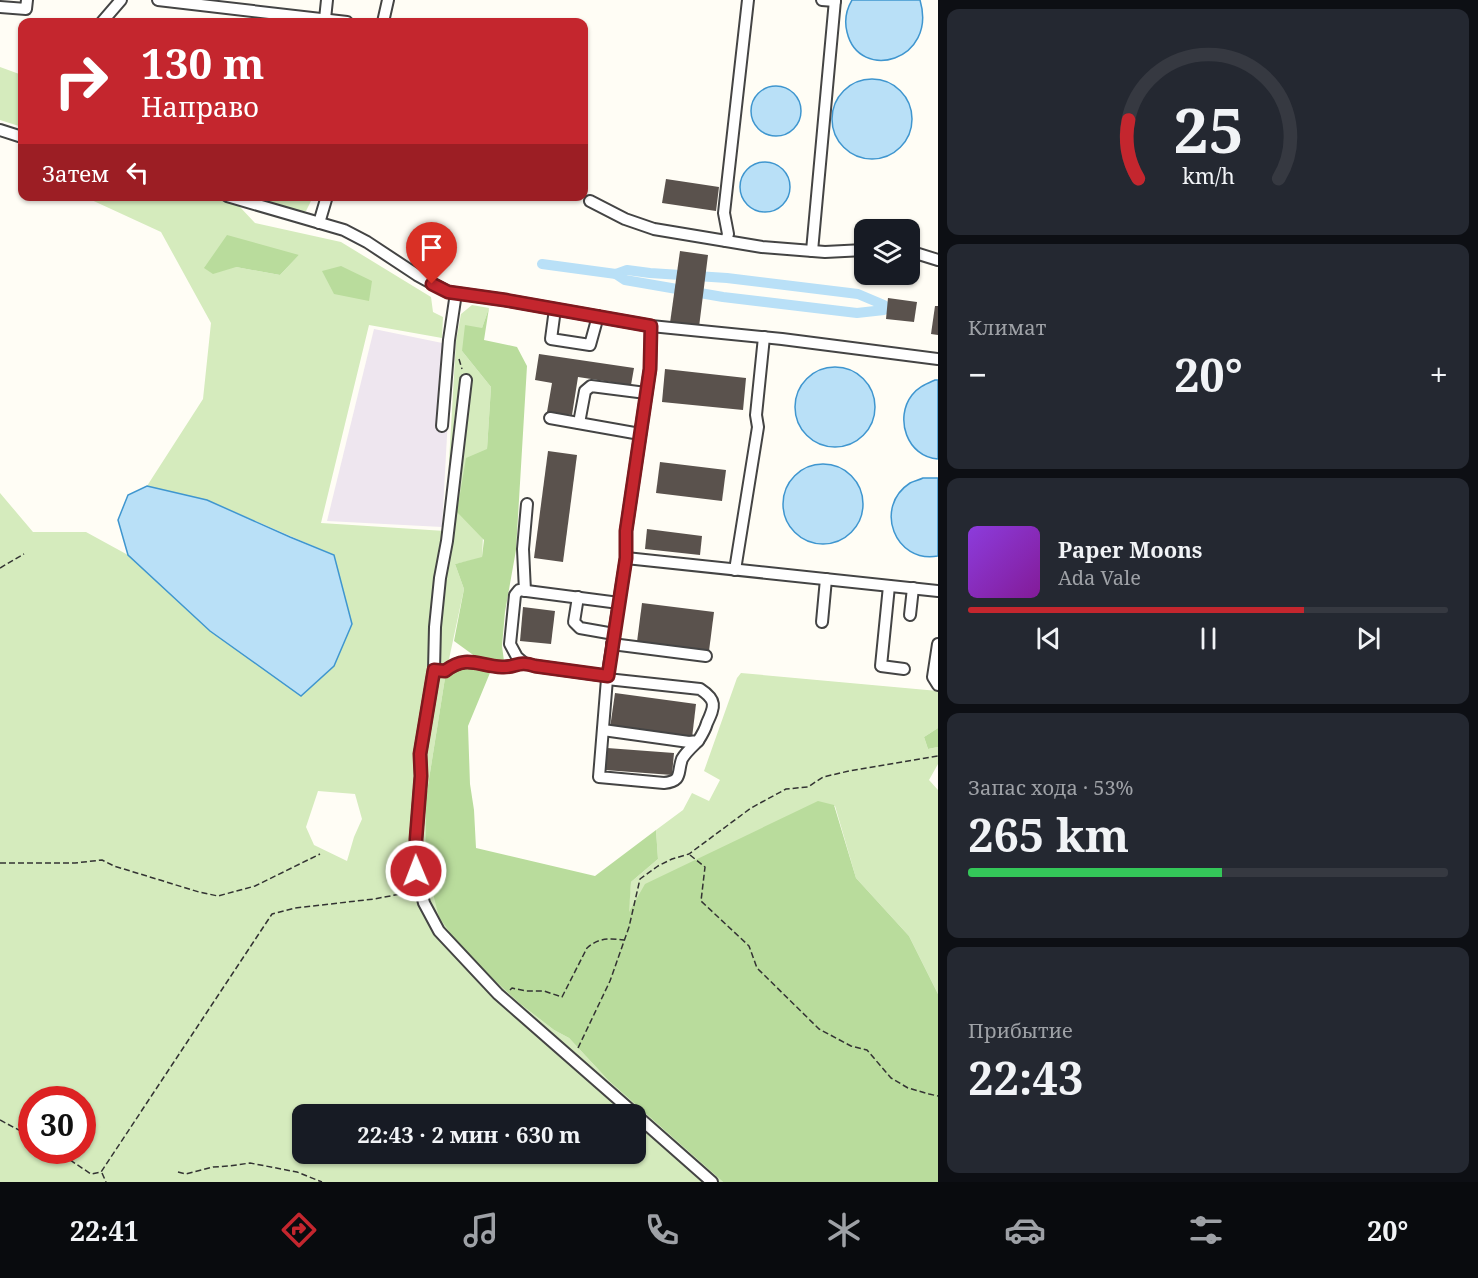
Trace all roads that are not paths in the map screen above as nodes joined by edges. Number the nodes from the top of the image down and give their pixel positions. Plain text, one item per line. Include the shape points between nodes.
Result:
1 (27, 0) edge
2 (121, 0) edge
3 (158, 0) edge
4 (327, 0) edge
5 (388, 0) edge
6 (748, 0) edge
7 (822, 0) edge
8 (835, 1) edge
9 (0, 7) edge
10 (105, 18) edge
11 (316, 18) edge
12 (325, 18) edge
13 (384, 18) edge
14 (0, 130) edge
15 (18, 136) edge
16 (244, 201) edge
17 (326, 201) edge
18 (590, 201) dead end
19 (319, 223) junction
20 (726, 241) junction
21 (812, 251) junction
22 (854, 251) edge
23 (920, 254) edge
24 (938, 260) edge
25 (452, 293) junction
26 (555, 309) junction
27 (598, 316) junction
28 (651, 326) junction
29 (764, 337) junction
30 (938, 359) edge
31 (466, 381) road end
32 (646, 393) junction
33 (550, 418) dead end
34 (579, 423) junction
35 (442, 426) dead end
36 (640, 434) junction
37 (527, 504) dead end
38 (626, 558) junction
39 (735, 570) junction
40 (826, 579) junction
41 (889, 586) junction
42 (913, 588) junction
43 (525, 591) junction
44 (938, 591) edge
45 (578, 597) junction
46 (619, 603) junction
47 (910, 615) dead end
48 (822, 622) dead end
49 (613, 639) junction
50 (938, 644) edge
51 (706, 656) dead end
52 (524, 663) junction
53 (904, 669) dead end
54 (434, 670) junction
55 (607, 678) junction
56 (938, 685) edge
57 (603, 730) junction
58 (698, 741) junction
59 (623, 1104) edge
60 (646, 1125) edge
61 (712, 1182) edge

1 - 9 street via 26,9
2 - 10 street
3 - 11 street
4 - 12 street
5 - 13 street
6 - 20 street via 724,213
7 - 8 street
8 - 21 street
14 - 15 street
16 - 19 street
17 - 19 street
18 - 20 street via 654,229
19 - 25 street via 367,242
20 - 21 street
21 - 22 street
23 - 24 street
25 - 26 street
25 - 35 street
26 - 27 street
26 - 27 street via 551,339 590,345
27 - 28 street
28 - 29 street
28 - 32 street
29 - 30 street
29 - 39 street via 758,427
31 - 54 street via 440,578
32 - 34 street via 591,386 585,390
32 - 36 street
33 - 34 street
34 - 36 street
36 - 38 street via 626,531
37 - 43 street
38 - 39 street
38 - 46 street
39 - 40 street
40 - 41 street
40 - 48 street
41 - 42 street
41 - 53 street via 881,666
42 - 44 street
42 - 47 street
43 - 45 street
43 - 52 street via 519,590 515,595 510,644
45 - 46 street
45 - 49 street via 574,622 580,628
46 - 49 street
49 - 51 street
49 - 55 street
50 - 56 street via 933,677
52 - 54 street via 503,667 464,661 445,671
52 - 55 street
54 - 59 street via 420,754 416,839 416,871 424,903 439,931 501,997
55 - 57 street
55 - 58 street via 700,689 708,694 714,709
57 - 58 street
57 - 58 street via 599,777 672,782 679,775 686,752
60 - 61 street

